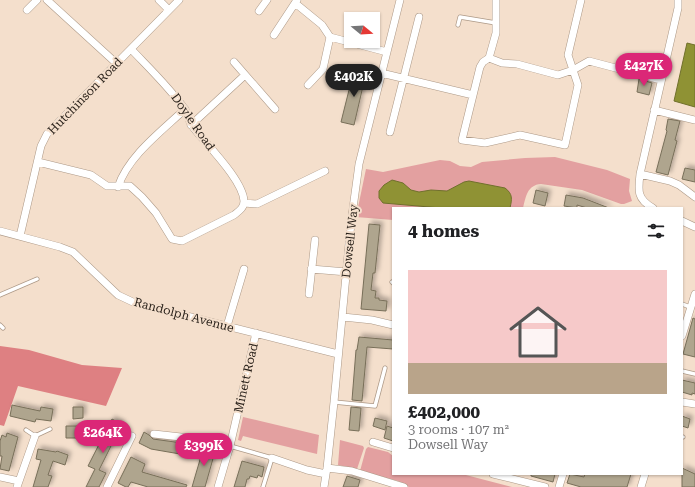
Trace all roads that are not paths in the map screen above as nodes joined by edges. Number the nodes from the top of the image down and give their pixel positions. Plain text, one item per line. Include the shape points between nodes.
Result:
1 (37, 0) edge
2 (47, 0) edge
3 (159, 0) edge
4 (179, 0) edge
5 (267, 0) edge
6 (400, 0) edge
7 (496, 0) edge
8 (581, 0) edge
9 (678, 0) edge
10 (296, 1) edge
11 (27, 10) dead end
12 (169, 10) junction
13 (259, 11) dead end
14 (419, 17) dead end
15 (497, 23) junction
16 (458, 25) dead end
17 (274, 35) dead end
18 (330, 37) junction
19 (130, 49) junction
20 (387, 52) junction
21 (489, 58) junction
22 (234, 62) dead end
23 (116, 63) junction
24 (573, 70) junction
25 (381, 73) junction
26 (245, 75) junction
27 (404, 78) junction
28 (661, 80) junction
29 (308, 85) dead end
30 (473, 95) junction
31 (185, 109) junction
32 (275, 109) dead end
33 (654, 110) junction
34 (695, 120) edge
35 (191, 125) junction
36 (390, 132) dead end
37 (38, 162) junction
38 (325, 171) dead end
39 (640, 174) junction
40 (118, 187) junction
41 (695, 196) edge
42 (244, 203) junction
43 (643, 206) edge
44 (683, 221) edge
45 (695, 226) edge
46 (0, 231) edge
47 (20, 236) junction
48 (315, 240) dead end
49 (244, 268) dead end
50 (311, 269) junction
51 (346, 272) junction
52 (36, 279) dead end
53 (0, 294) edge
54 (309, 294) dead end
55 (695, 294) edge
56 (683, 304) edge
57 (690, 308) junction
58 (687, 316) junction
59 (343, 317) junction
60 (695, 319) edge
61 (392, 324) edge
62 (227, 326) junction
63 (683, 332) edge
64 (256, 333) junction
65 (338, 354) junction
66 (385, 368) dead end
67 (683, 371) edge
68 (695, 374) edge
69 (334, 402) junction
70 (683, 402) edge
71 (695, 404) edge
72 (50, 429) dead end
73 (26, 430) dead end
74 (154, 434) dead end
75 (35, 436) junction
76 (132, 436) dead end
77 (373, 442) dead end
78 (230, 446) junction
79 (392, 448) edge
80 (272, 458) junction
81 (327, 471) junction
82 (497, 475) edge
83 (563, 475) edge
84 (645, 475) edge
85 (0, 477) edge
86 (18, 484) edge
87 (109, 486) edge
88 (218, 487) edge
89 (264, 487) edge
90 (324, 487) edge
91 (403, 487) edge
92 (545, 487) edge
93 (559, 487) edge
94 (641, 487) edge

1 - 11 street
2 - 23 street
3 - 12 street
4 - 12 street, Hutchinson Road
5 - 13 street
6 - 20 street, Dowsell Way
7 - 15 street
8 - 24 street via 568,55
9 - 28 street
10 - 17 street
10 - 18 street
12 - 19 street, Hutchinson Road
14 - 27 street
15 - 16 lane via 460,17
15 - 21 street
18 - 20 street
18 - 29 street via 323,69
19 - 23 street, Hutchinson Road
19 - 31 street, Doyle Road
20 - 25 street, Dowsell Way
21 - 24 street via 558,75
21 - 30 street via 480,67
22 - 26 street
23 - 37 street, Hutchinson Road via 47,134 41,146
24 - 28 street via 589,62
24 - 30 street via 578,85 565,145 520,135 485,143 462,140
25 - 27 street
25 - 51 street, Dowsell Way via 359,164
26 - 32 street
26 - 35 street
27 - 30 street
27 - 36 street
28 - 33 street
31 - 35 street, Doyle Road
31 - 40 street via 138,154 122,176
33 - 34 street
33 - 39 street
35 - 42 street, Doyle Road via 233,176
37 - 40 street via 91,175 107,186
37 - 47 street, Hutchinson Road
38 - 42 street via 257,204
39 - 41 street via 670,181
39 - 43 street via 639,187
40 - 42 street via 130,186 156,213 172,239 182,241 234,215 241,210
44 - 45 street
46 - 47 street, Randolph Avenue
47 - 62 street, Randolph Avenue via 73,252 118,295 135,303
48 - 50 street
49 - 62 street
50 - 51 street
50 - 54 street
51 - 59 street, Dowsell Way
52 - 53 lane
55 - 57 street
56 - 57 lane
57 - 58 street
58 - 60 street
58 - 63 street
59 - 61 street
59 - 65 street, Dowsell Way
62 - 64 street, Randolph Avenue
64 - 65 street, Randolph Avenue
64 - 78 street, Minett Road
65 - 69 street, Dowsell Way
66 - 69 lane via 375,406
67 - 68 lane
69 - 81 street, Dowsell Way
70 - 71 street
72 - 75 lane
73 - 75 lane
74 - 78 street
75 - 86 street
76 - 87 street
77 - 79 street
78 - 80 lane
78 - 88 street, Minett Road
80 - 81 street via 307,470
80 - 89 lane
81 - 90 street, Dowsell Way
81 - 91 street via 352,471
82 - 92 street
83 - 93 street
84 - 94 street
85 - 86 street

